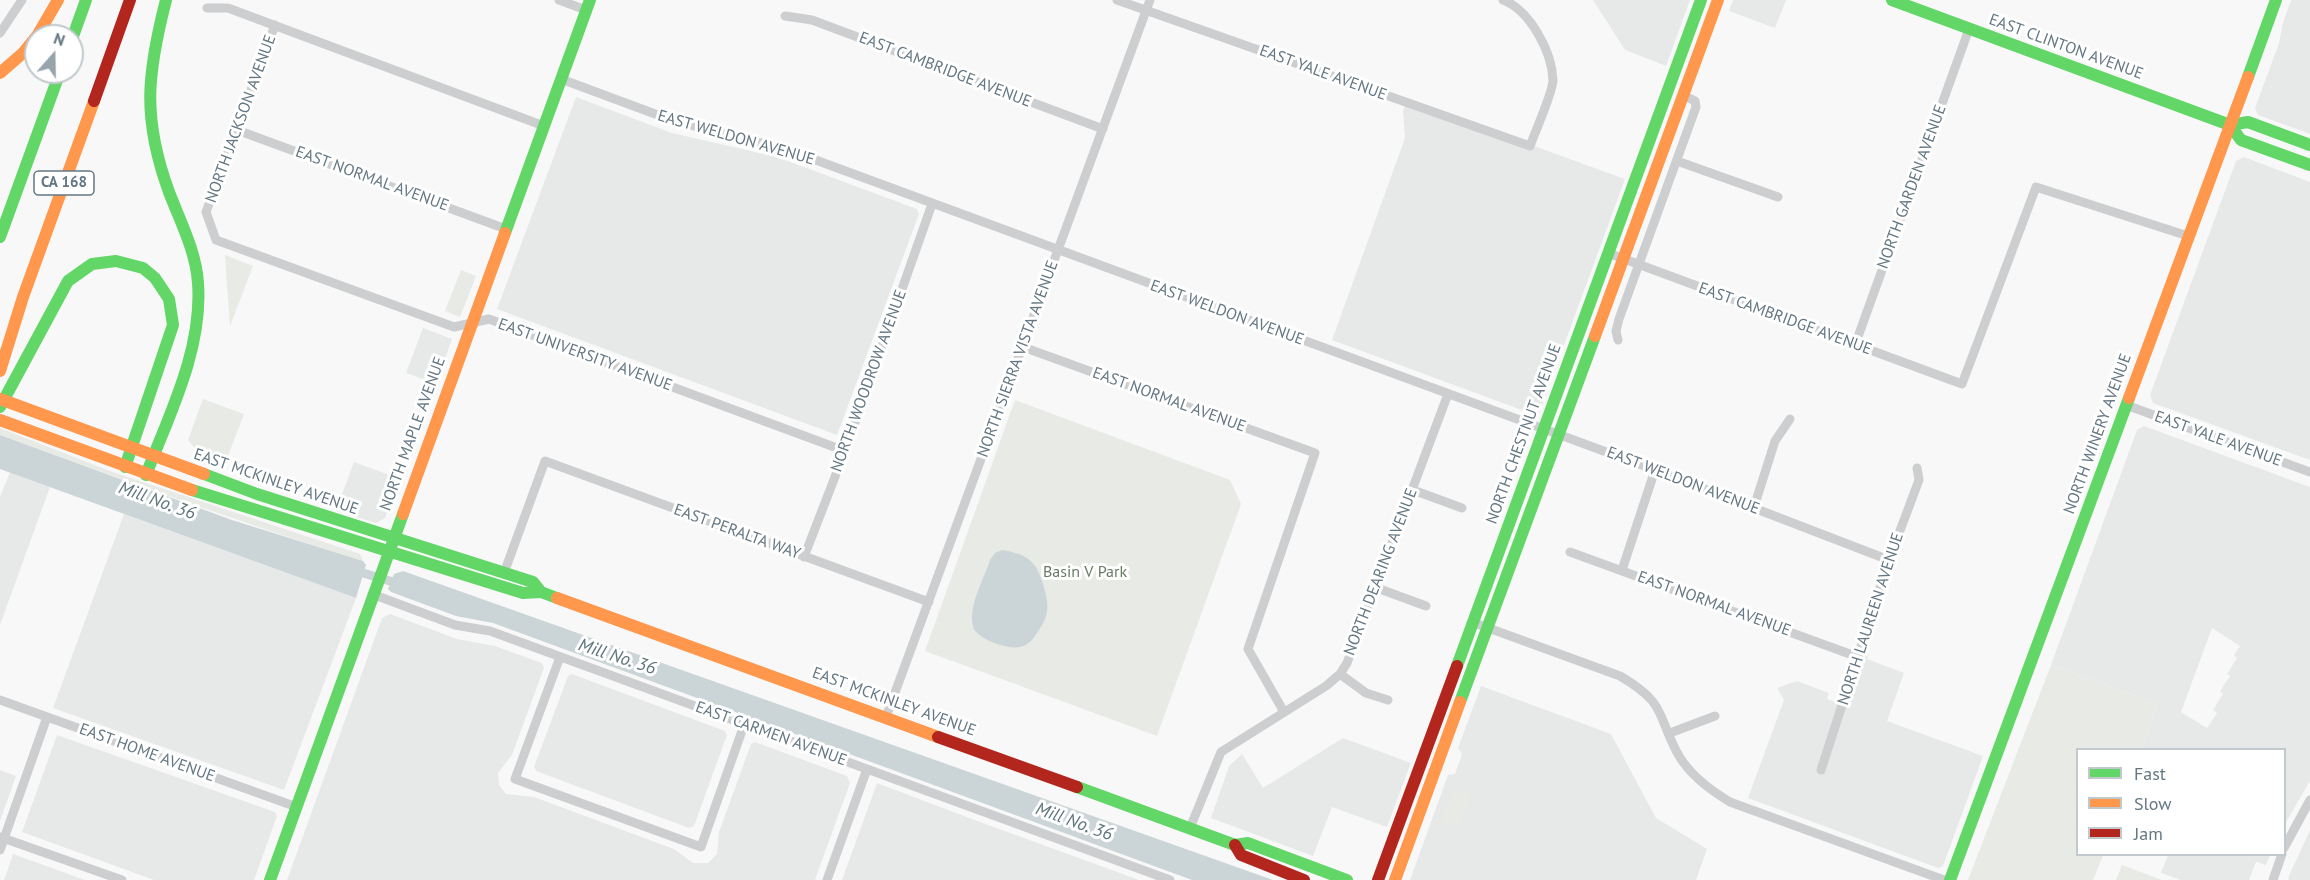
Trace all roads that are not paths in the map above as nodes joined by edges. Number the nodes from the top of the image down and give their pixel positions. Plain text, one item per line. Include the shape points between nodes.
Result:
1 (22, 0) edge
2 (58, 0) edge
3 (86, 0) edge
4 (130, 0) edge
5 (166, 0) edge
6 (559, 0) edge
7 (1117, 0) edge
8 (1150, 0) edge
9 (1503, 0) edge
10 (1701, 0) edge
11 (1718, 0) edge
12 (1892, 0) edge
13 (2276, 0) edge
14 (588, 5) edge
15 (207, 8) dead end
16 (1146, 11) junction
17 (785, 16) dead end
18 (43, 24) edge
19 (77, 24) edge
20 (275, 25) junction
21 (1970, 29) junction
22 (0, 33) edge
23 (24, 52) edge
24 (0, 73) edge
25 (561, 79) junction
26 (56, 84) edge
27 (1683, 95) junction
28 (2230, 125) junction
29 (544, 126) junction
30 (1103, 129) junction
31 (237, 130) junction
32 (2310, 145) edge
33 (1677, 160) junction
34 (2310, 165) edge
35 (1778, 197) dead end
36 (932, 204) junction
37 (206, 212) joint
38 (506, 229) junction
39 (2188, 236) junction
40 (0, 237) edge
41 (1058, 250) junction
42 (1608, 253) junction
43 (1623, 259) junction
44 (1639, 264) junction
45 (472, 323) junction
46 (1618, 340) dead end
47 (1855, 345) junction
48 (1023, 346) junction
49 (1, 369) edge
50 (1448, 394) junction
51 (0, 399) edge
52 (2126, 405) junction
53 (0, 407) edge
54 (1790, 419) dead end
55 (0, 420) edge
56 (1543, 429) junction
57 (1558, 435) junction
58 (132, 448) junction
59 (845, 451) junction
60 (153, 456) junction
61 (125, 467) junction
62 (1917, 468) dead end
63 (1655, 470) junction
64 (2310, 472) edge
65 (146, 475) junction
66 (1413, 490) junction
67 (1754, 507) junction
68 (1462, 508) dead end
69 (392, 538) junction
70 (1570, 552) dead end
71 (804, 556) junction
72 (384, 559) junction
73 (1889, 560) junction
74 (1622, 570) junction
75 (504, 573) junction
76 (1377, 588) junction
77 (541, 592) junction
78 (372, 594) junction
79 (929, 602) junction
80 (1426, 606) dead end
81 (1472, 622) junction
82 (1488, 628) junction
83 (560, 657) junction
84 (1858, 657) junction
85 (1458, 658) junction
86 (1340, 674) junction
87 (0, 700) edge
88 (1388, 700) dead end
89 (1284, 712) junction
90 (1715, 716) dead end
91 (46, 717) junction
92 (886, 717) junction
93 (744, 725) junction
94 (1670, 733) junction
95 (1441, 757) junction
96 (867, 769) junction
97 (1821, 770) dead end
98 (2310, 800) edge
99 (294, 806) junction
100 (1190, 828) junction
101 (2, 837) edge
102 (2286, 844) edge
103 (1235, 845) junction
104 (0, 850) edge
105 (2282, 856) edge
106 (122, 880) edge
107 (270, 880) edge
108 (827, 880) edge
109 (1170, 880) edge
110 (1304, 880) edge
111 (1347, 880) edge
112 (1378, 880) edge
113 (1395, 880) edge
114 (1944, 880) edge
115 (1950, 880) edge
116 (2273, 880) edge

1 - 22 street
2 - 18 main road
3 - 19 main road
4 - 49 main road, CA 168
5 - 60 main road via 149,67 147,108 156,158 196,268 199,309 192,342
6 - 14 street
7 - 16 street, EAST YALE AVENUE
8 - 16 street, NORTH SIERRA VISTA AVENUE
9 - 16 street, EAST YALE AVENUE via 1513,3 1536,30 1553,81 1530,146
10 - 42 main road, NORTH CHESTNUT AVENUE
11 - 27 main road, NORTH CHESTNUT AVENUE
12 - 21 main road, EAST CLINTON AVENUE
13 - 28 main road, NORTH WINERY AVENUE
14 - 25 main road, NORTH MAPLE AVENUE
15 - 20 street via 228,8
16 - 30 street, NORTH SIERRA VISTA AVENUE
17 - 30 street, EAST CAMBRIDGE AVENUE via 812,20
20 - 29 street
20 - 31 street, NORTH JACKSON AVENUE
21 - 28 main road, EAST CLINTON AVENUE
21 - 47 street, NORTH GARDEN AVENUE
23 - 24 main road
25 - 29 main road, NORTH MAPLE AVENUE
25 - 36 street, EAST WELDON AVENUE via 674,121 786,149
26 - 40 main road, CA 168
27 - 33 street via 1696,105
27 - 43 main road, NORTH CHESTNUT AVENUE
28 - 32 main road via 2248,122
28 - 34 main road via 2241,140
28 - 39 main road, NORTH WINERY AVENUE
29 - 38 main road, NORTH MAPLE AVENUE
30 - 41 street, NORTH SIERRA VISTA AVENUE
31 - 37 street, NORTH JACKSON AVENUE
31 - 38 street, EAST NORMAL AVENUE
33 - 35 street
33 - 44 street
36 - 41 street, EAST WELDON AVENUE
36 - 59 street, NORTH WOODROW AVENUE
37 - 45 street, EAST UNIVERSITY AVENUE via 216,240 454,327
38 - 45 main road, NORTH MAPLE AVENUE
39 - 47 street, EAST CAMBRIDGE AVENUE via 2036,187 1962,384
39 - 52 main road, NORTH WINERY AVENUE
41 - 48 street, NORTH SIERRA VISTA AVENUE
41 - 50 street, EAST WELDON AVENUE
42 - 43 street, EAST CAMBRIDGE AVENUE
42 - 56 main road, NORTH CHESTNUT AVENUE
43 - 44 street, EAST CAMBRIDGE AVENUE
43 - 57 main road, NORTH CHESTNUT AVENUE
44 - 46 street via 1617,326
44 - 47 street, EAST CAMBRIDGE AVENUE
45 - 59 street, EAST UNIVERSITY AVENUE via 489,319
45 - 69 main road, NORTH MAPLE AVENUE
48 - 79 street, NORTH SIERRA VISTA AVENUE
48 - 89 street, EAST NORMAL AVENUE via 1315,453 1248,649
50 - 56 street, EAST WELDON AVENUE
50 - 66 street, NORTH DEARING AVENUE
51 - 58 main road, EAST MCKINLEY AVENUE
52 - 64 street, EAST YALE AVENUE
52 - 115 main road, NORTH WINERY AVENUE
53 - 58 main road via 59,294 79,271 92,264 116,261 143,268 170,299 173,325
54 - 67 street via 1774,441
55 - 61 main road, EAST MCKINLEY AVENUE
56 - 57 street, EAST WELDON AVENUE
56 - 81 main road, NORTH CHESTNUT AVENUE
57 - 63 street, EAST WELDON AVENUE
57 - 82 main road, NORTH CHESTNUT AVENUE
58 - 60 main road, EAST MCKINLEY AVENUE
58 - 61 main road
59 - 71 street, NORTH WOODROW AVENUE
60 - 65 main road
60 - 69 main road, EAST MCKINLEY AVENUE
61 - 65 main road, EAST MCKINLEY AVENUE
62 - 73 street, NORTH LAUREEN AVENUE via 1919,480
63 - 67 street, EAST WELDON AVENUE
63 - 74 street
65 - 72 main road, EAST MCKINLEY AVENUE
66 - 68 street
66 - 76 street, NORTH DEARING AVENUE
67 - 73 street, EAST WELDON AVENUE
69 - 72 main road, NORTH MAPLE AVENUE
69 - 75 main road, EAST MCKINLEY AVENUE
70 - 74 street, EAST NORMAL AVENUE
71 - 75 street, EAST PERALTA WAY via 545,461
71 - 79 street, EAST PERALTA WAY
72 - 77 main road, EAST MCKINLEY AVENUE via 523,593
72 - 78 main road, NORTH MAPLE AVENUE
73 - 84 street, NORTH LAUREEN AVENUE
74 - 84 street, EAST NORMAL AVENUE
75 - 77 main road, EAST MCKINLEY AVENUE via 533,582
76 - 80 street
76 - 86 street, NORTH DEARING AVENUE
77 - 92 main road, EAST MCKINLEY AVENUE
78 - 83 street, EAST CARMEN AVENUE via 454,625 490,631
78 - 99 main road, NORTH MAPLE AVENUE
79 - 92 street, NORTH SIERRA VISTA AVENUE
81 - 82 street
81 - 85 main road, NORTH CHESTNUT AVENUE
82 - 94 street via 1620,676 1654,701
82 - 95 main road, NORTH CHESTNUT AVENUE
83 - 93 street, EAST CARMEN AVENUE
83 - 93 street via 516,779 701,847
84 - 97 street, NORTH LAUREEN AVENUE
85 - 95 main road via 1455,693 1437,740
85 - 112 main road, NORTH CHESTNUT AVENUE
86 - 88 street via 1366,693
86 - 89 street, NORTH DEARING AVENUE
87 - 91 street, EAST HOME AVENUE
89 - 100 street, NORTH DEARING AVENUE via 1221,752
90 - 94 street
91 - 99 street, EAST HOME AVENUE
91 - 101 street
92 - 100 main road, EAST MCKINLEY AVENUE
93 - 96 street, EAST CARMEN AVENUE
94 - 114 street via 1687,767 1730,802
95 - 113 main road, NORTH CHESTNUT AVENUE
96 - 108 street
96 - 109 street, EAST CARMEN AVENUE
98 - 102 street
99 - 107 main road, NORTH MAPLE AVENUE
100 - 103 main road, EAST MCKINLEY AVENUE
101 - 104 street
101 - 106 street
103 - 110 main road, EAST MCKINLEY AVENUE via 1241,855
103 - 111 main road, EAST MCKINLEY AVENUE via 1248,843
105 - 116 street

